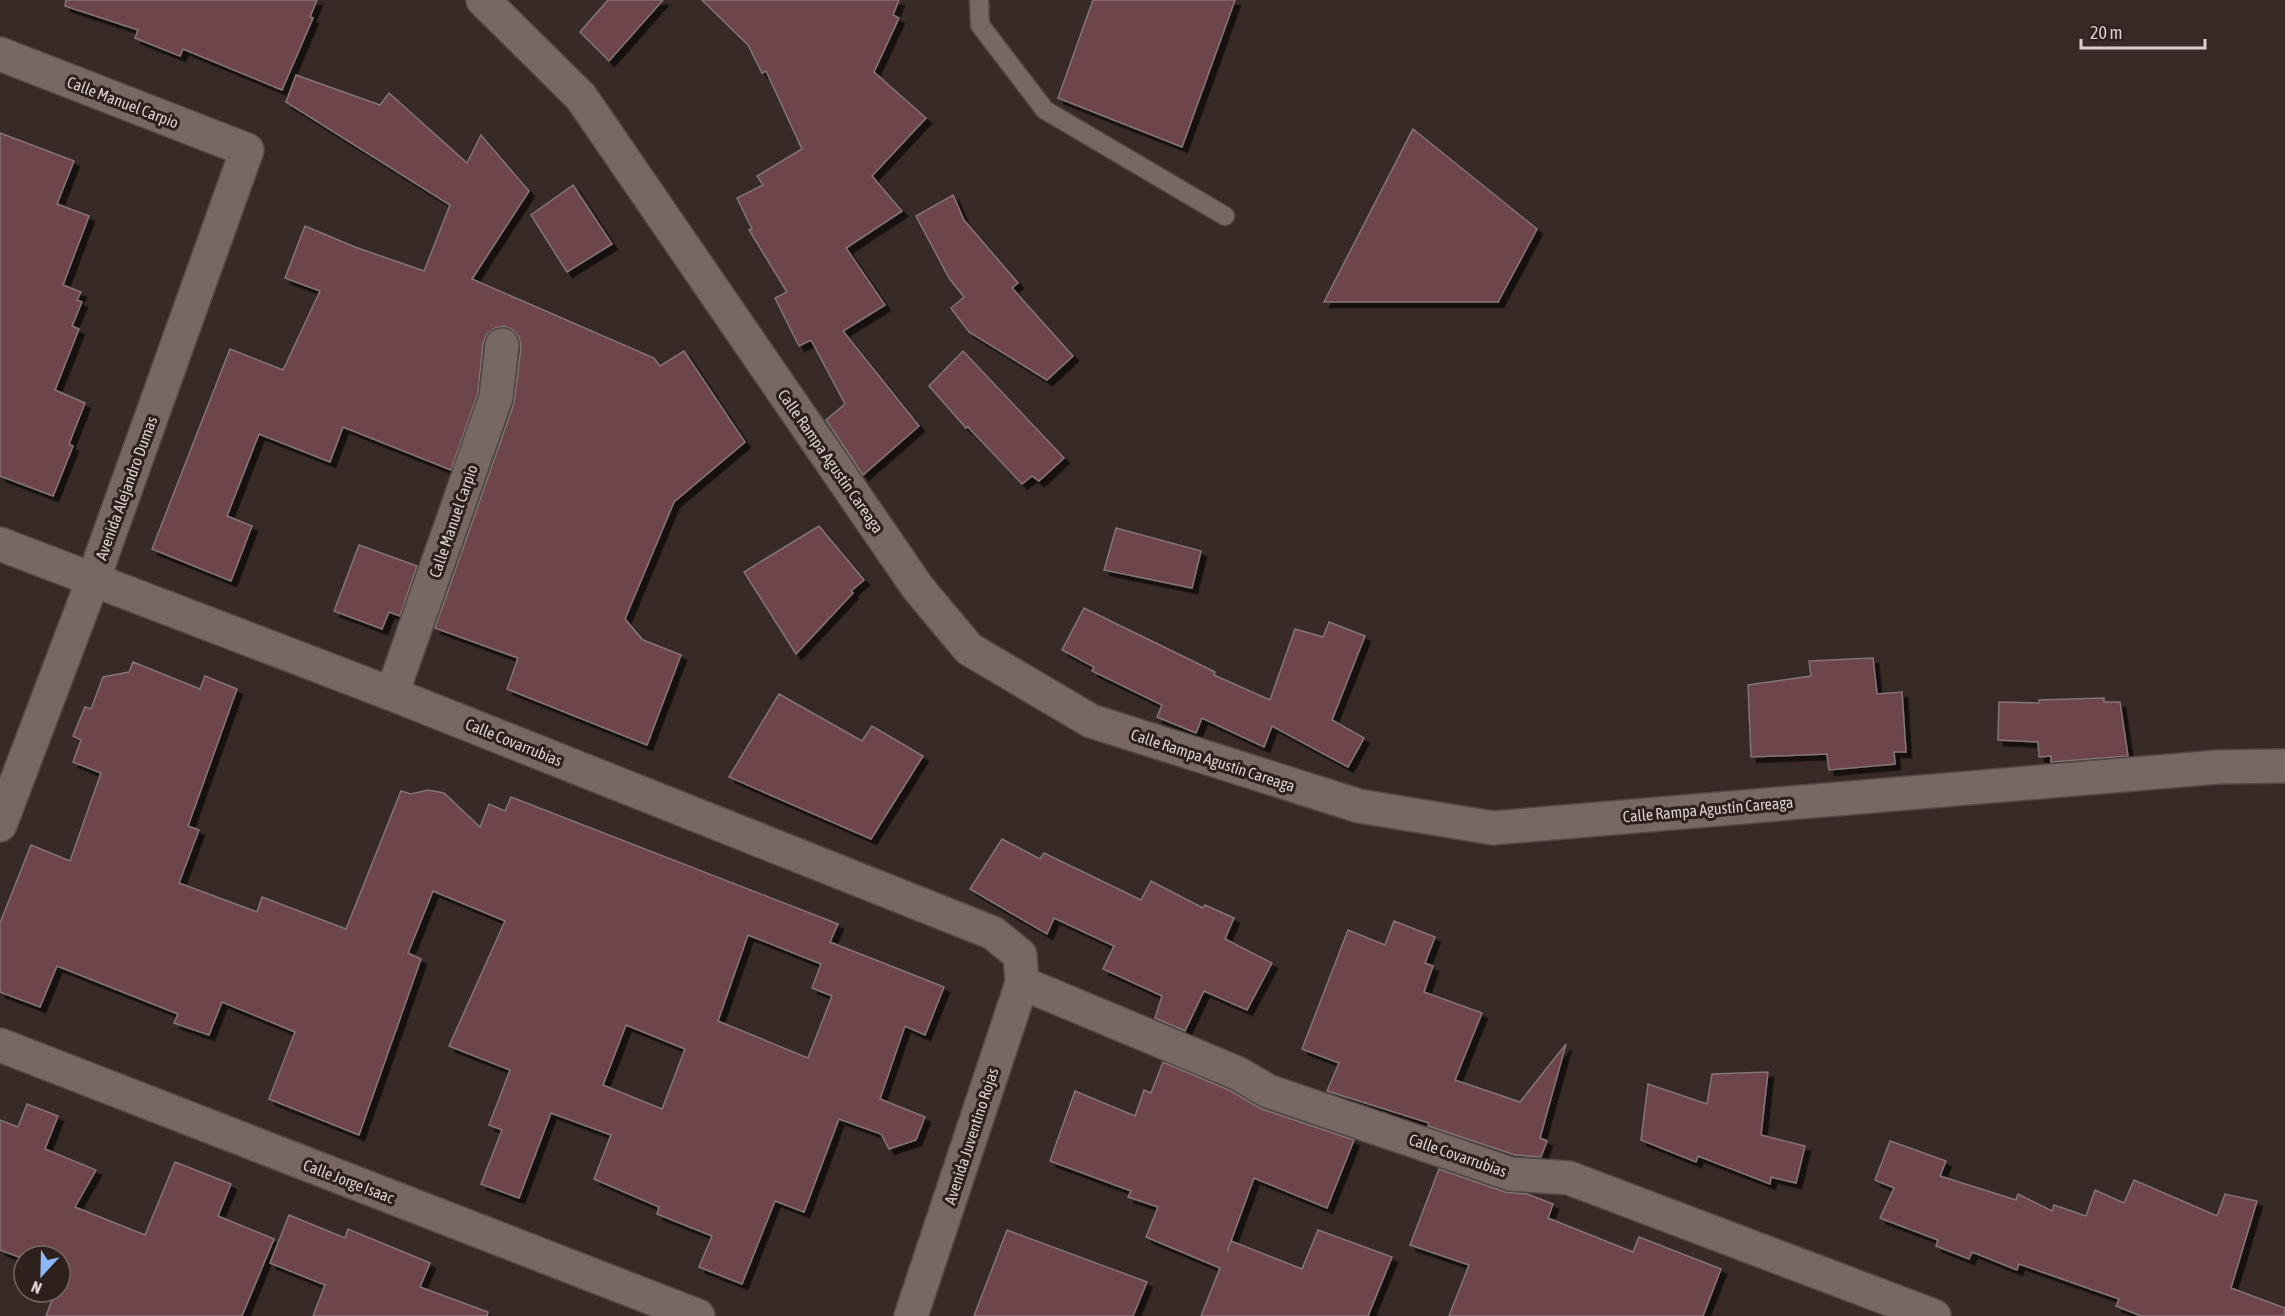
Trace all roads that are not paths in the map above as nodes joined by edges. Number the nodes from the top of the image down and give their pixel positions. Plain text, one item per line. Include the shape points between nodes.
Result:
1 (483, 0) edge
2 (979, 0) edge
3 (0, 54) edge
4 (247, 150) joint
5 (1225, 216) dead end
6 (502, 345) dead end
7 (0, 544) edge
8 (93, 580) junction
9 (392, 694) junction
10 (2285, 766) edge
11 (0, 825) edge
12 (1021, 969) junction
13 (0, 1045) edge
14 (698, 1316) edge
15 (911, 1316) edge
16 (1934, 1316) edge

1 - 10 street, Calle Rampa Agustín Careaga via 581,97 918,588 969,649 1091,721 1359,806 1493,828 2206,768
2 - 5 lane via 980,25 1045,110
3 - 4 street, Calle Manuel Carpio
4 - 8 street, Avenida Alejandro Dumas
6 - 9 street, Calle Manuel Carpio via 496,398
7 - 8 street, Calle Covarrubias
8 - 9 street, Calle Covarrubias
8 - 11 street, Avenida Alejandro Dumas
9 - 12 street, Calle Covarrubias via 993,933
12 - 15 street, Avenida Juventino Rojas
12 - 16 street, Calle Covarrubias via 1268,1091 1511,1174 1569,1178
13 - 14 street, Calle Jorge Isaac

